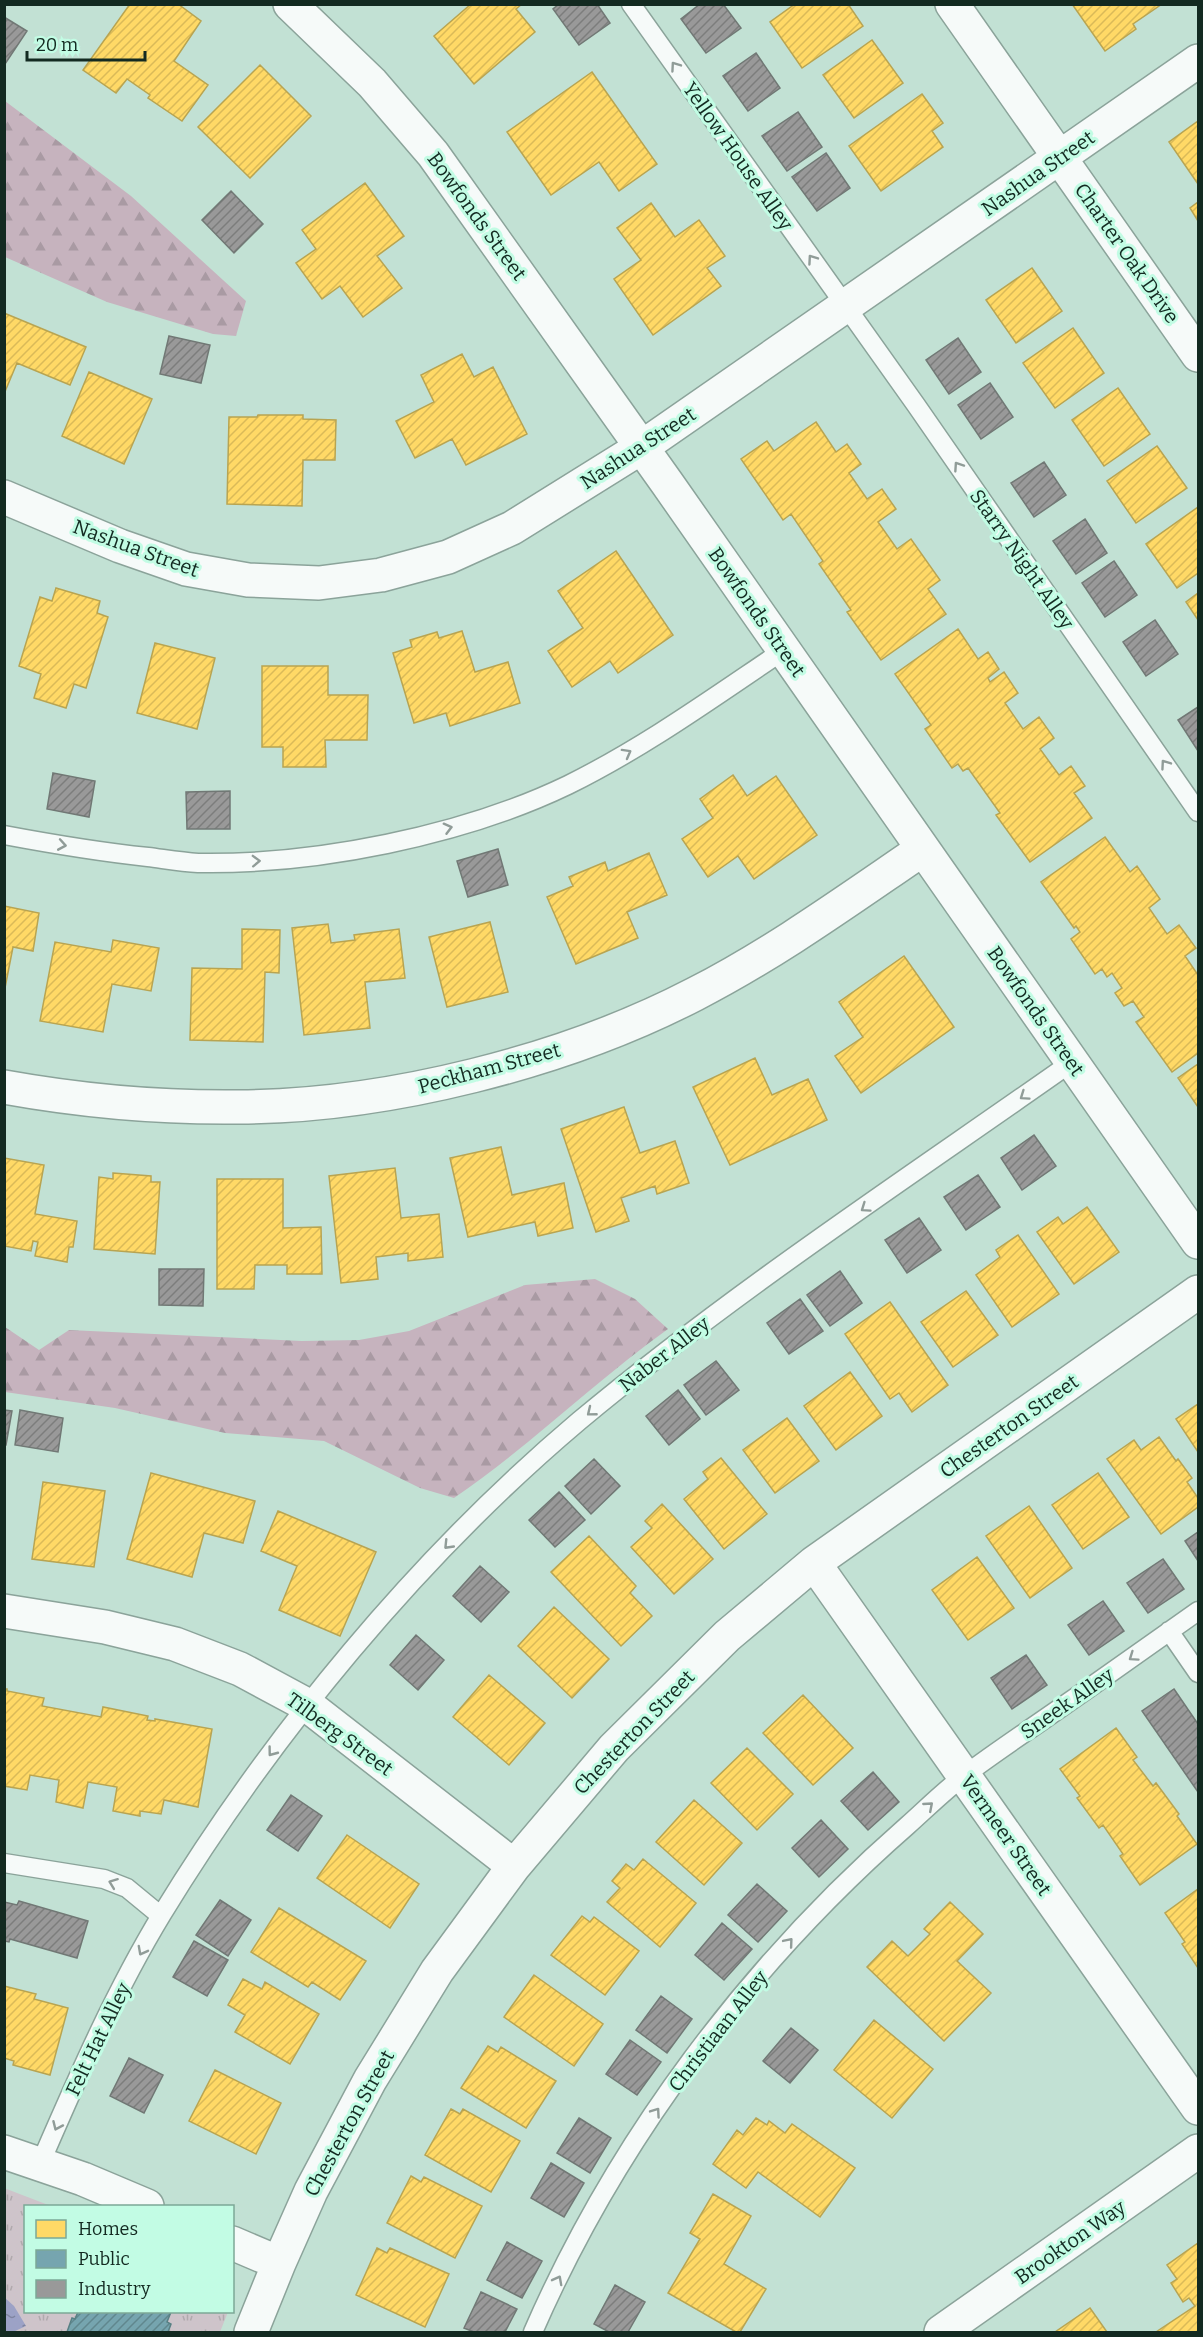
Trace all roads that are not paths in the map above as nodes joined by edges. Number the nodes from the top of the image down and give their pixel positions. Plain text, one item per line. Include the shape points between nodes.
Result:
1 (290, 4) edge
2 (632, 4) edge
3 (952, 4) edge
4 (1198, 61) edge
5 (1060, 158) junction
6 (846, 307) junction
7 (1198, 355) edge
8 (642, 447) junction
9 (4, 496) edge
10 (784, 650) junction
11 (1198, 812) edge
12 (4, 835) edge
13 (923, 849) junction
14 (1072, 1062) junction
15 (4, 1087) edge
16 (1198, 1242) edge
17 (1198, 1292) edge
18 (814, 1563) junction
19 (4, 1611) edge
20 (1198, 1611) edge
21 (1169, 1632) junction
22 (1198, 1673) edge
23 (307, 1706) junction
24 (964, 1775) junction
25 (4, 1863) edge
26 (514, 1866) junction
27 (161, 1916) junction
28 (1198, 2108) edge
29 (1198, 2151) edge
30 (4, 2152) edge
31 (40, 2163) junction
32 (145, 2205) edge
33 (234, 2244) edge
34 (279, 2263) junction
35 (251, 2332) edge
36 (533, 2332) edge
37 (941, 2332) edge

1 - 8 street, Bowfonds Street via 372,83 434,154
6 -> 2 lane, Yellow House Alley
3 - 5 street, Charter Oak Drive
4 - 5 street, Nashua Street
5 - 6 street, Nashua Street
5 - 7 street, Charter Oak Drive
6 - 8 street, Nashua Street
11 -> 6 lane, Starry Night Alley
8 - 9 street, Nashua Street via 512,528 448,557 381,575 318,583 248,580 186,569 120,546
8 - 10 street, Bowfonds Street
12 -> 10 lane via 196,863 261,862 375,846 509,810 568,785 654,738
10 - 13 street, Bowfonds Street
13 - 14 street, Bowfonds Street
13 - 15 street, Peckham Street via 776,950 693,995 608,1033 519,1064 428,1086 335,1101 241,1107 128,1104
14 - 16 street, Bowfonds Street
14 -> 23 lane, Naber Alley via 691,1330 576,1424 471,1520 393,1602
17 - 18 street, Chesterton Street
18 - 24 street, Vermeer Street
18 - 26 street, Chesterton Street via 727,1636 614,1748
19 - 23 street, Tilberg Street via 105,1627 175,1644 240,1669
20 - 21 lane, Sneek Alley
21 - 22 lane
21 -> 24 lane, Sneek Alley
23 - 26 street, Tilberg Street
23 -> 27 lane, Felt Hat Alley via 234,1804
24 - 28 street, Vermeer Street
36 -> 24 lane, Christiaan Alley via 594,2209 712,2033 797,1932 871,1857
27 -> 25 lane via 127,1888 104,1879
26 - 34 street, Chesterton Street via 438,1971 370,2080 311,2191
27 -> 31 lane, Felt Hat Alley via 99,2032
29 - 37 street, Brookton Way
30 - 31 street
31 - 32 street
33 - 34 street
34 - 35 street, Chesterton Street

